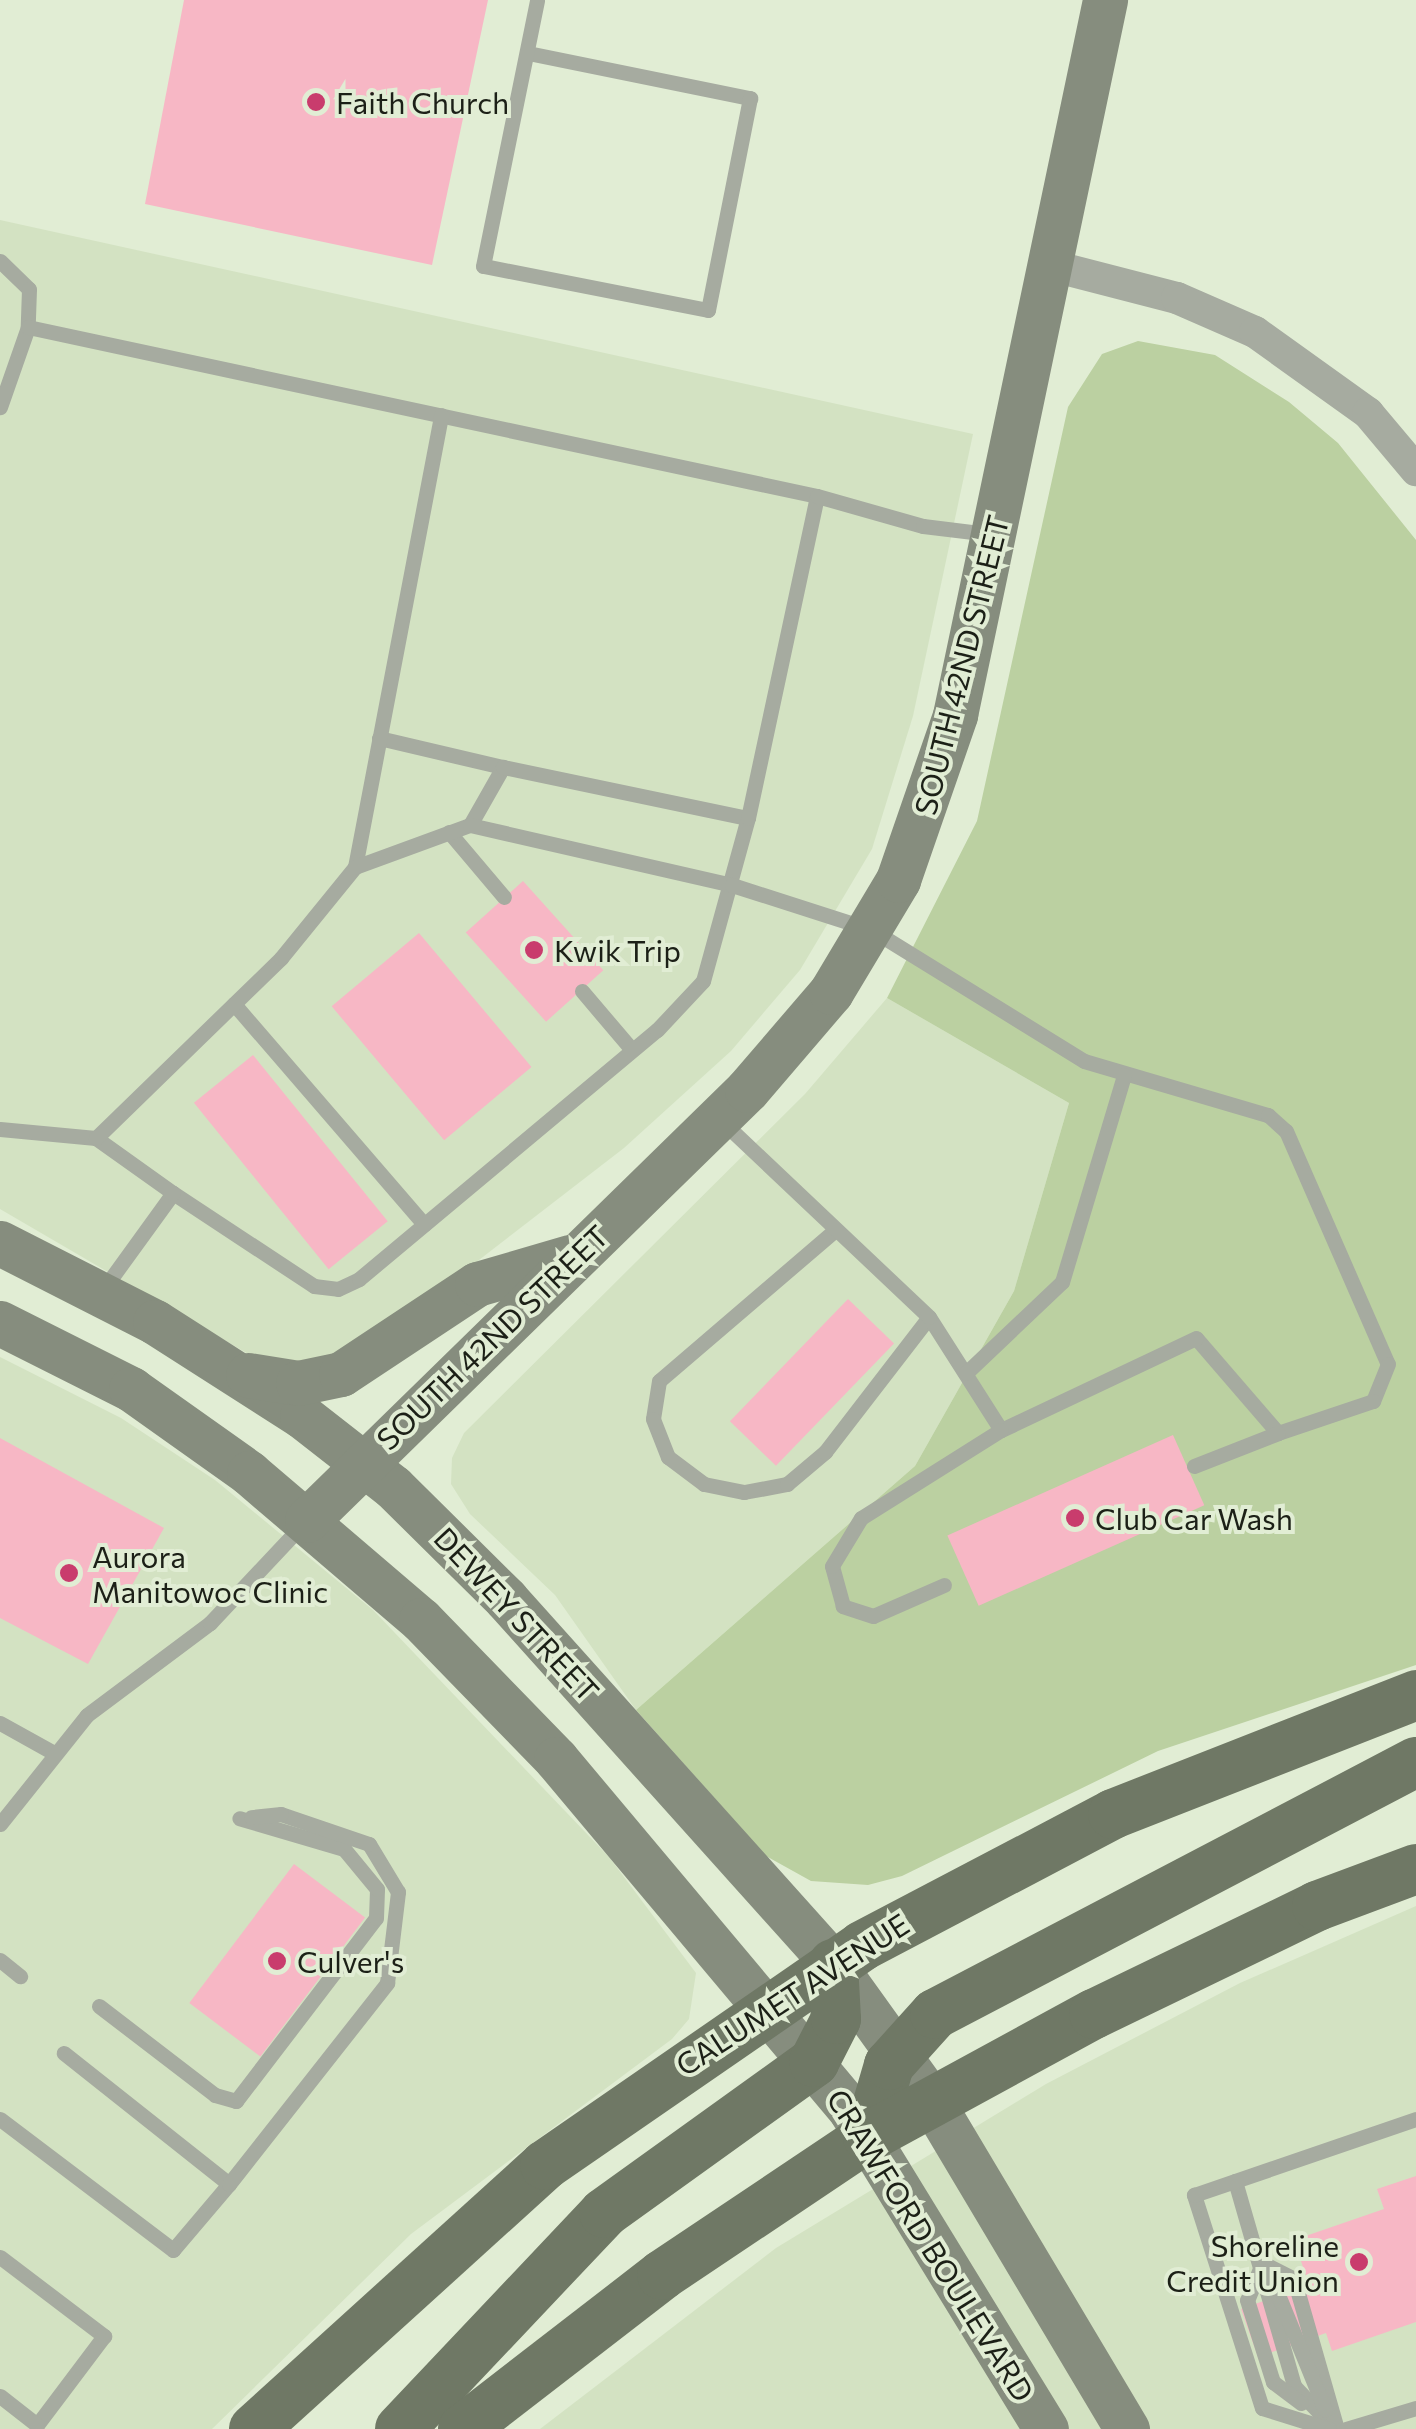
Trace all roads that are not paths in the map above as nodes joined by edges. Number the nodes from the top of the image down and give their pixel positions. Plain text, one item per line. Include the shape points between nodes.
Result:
1 (537, 0) edge
2 (1105, 0) edge
3 (528, 53) junction
4 (0, 262) edge
5 (1049, 265) junction
6 (28, 327) junction
7 (0, 407) edge
8 (441, 414) junction
9 (1416, 470) edge
10 (817, 496) junction
11 (994, 534) junction
12 (379, 738) junction
13 (503, 767) junction
14 (748, 818) junction
15 (470, 825) junction
16 (449, 832) junction
17 (355, 866) junction
18 (732, 885) junction
19 (504, 897) dead end
20 (872, 930) junction
21 (582, 991) dead end
22 (234, 1004) junction
23 (632, 1050) junction
24 (1124, 1075) junction
25 (719, 1118) junction
26 (0, 1128) edge
27 (96, 1138) junction
28 (173, 1193) junction
29 (424, 1224) junction
30 (834, 1231) junction
31 (0, 1244) edge
32 (572, 1257) junction
33 (102, 1292) junction
34 (930, 1317) junction
35 (0, 1323) edge
36 (230, 1368) junction
37 (966, 1374) junction
38 (1002, 1430) junction
39 (1278, 1434) junction
40 (364, 1462) junction
41 (1194, 1466) dead end
42 (307, 1520) junction
43 (944, 1585) dead end
44 (1416, 1695) edge
45 (0, 1724) edge
46 (54, 1754) junction
47 (1416, 1762) edge
48 (0, 1824) edge
49 (1416, 1869) edge
50 (0, 1960) edge
51 (834, 1964) junction
52 (20, 1976) dead end
53 (99, 2006) dead end
54 (769, 2008) junction
55 (897, 2051) junction
56 (64, 2053) dead end
57 (814, 2062) junction
58 (932, 2102) junction
59 (0, 2119) edge
60 (1416, 2119) edge
61 (868, 2136) junction
62 (1235, 2181) junction
63 (229, 2184) junction
64 (0, 2257) edge
65 (1262, 2263) junction
66 (0, 2396) edge
67 (1416, 2408) edge
68 (254, 2429) edge
69 (400, 2429) edge
70 (462, 2429) edge
71 (1046, 2429) edge
72 (1127, 2429) edge
73 (1334, 2429) edge
74 (1346, 2429) edge

1 - 3 lane
2 - 5 street, SOUTH 42ND STREET
3 - 3 lane via 484,266 708,310 750,98
4 - 6 lane via 30,290
5 - 9 street via 1159,292 1255,332 1347,395
5 - 11 street, SOUTH 42ND STREET
6 - 7 lane
6 - 8 lane
8 - 10 lane
8 - 12 lane
10 - 11 lane via 923,526
10 - 14 lane
11 - 20 street, SOUTH 42ND STREET via 937,780
12 - 13 lane
12 - 17 lane
13 - 14 lane
13 - 15 lane
14 - 18 lane
15 - 16 lane
15 - 18 lane
16 - 17 lane
16 - 19 lane
17 - 22 lane
18 - 20 lane
18 - 23 lane via 703,982
20 - 24 lane via 1084,1061
20 - 25 street, SOUTH 42ND STREET via 805,1024
21 - 23 lane
22 - 27 lane
22 - 29 lane
23 - 29 lane
24 - 37 lane via 1062,1282
24 - 39 lane via 1268,1115 1286,1132 1388,1364 1373,1401
25 - 30 lane
25 - 32 street, SOUTH 42ND STREET
26 - 27 lane
27 - 28 lane
28 - 29 lane via 314,1286 338,1289
28 - 33 lane
30 - 34 lane
30 - 34 lane via 659,1381 653,1419 668,1457 704,1484 744,1492 787,1484 825,1452
31 - 33 street, DEWEY STREET
32 - 36 street via 476,1284 341,1374 298,1382
32 - 40 street, SOUTH 42ND STREET
33 - 36 street, DEWEY STREET
34 - 37 lane
35 - 42 street via 169,1413
36 - 40 street, DEWEY STREET
37 - 38 lane
38 - 39 lane via 1196,1338
38 - 43 lane via 860,1518 832,1566 844,1606 873,1616
39 - 41 lane
40 - 42 street, SOUTH 42ND STREET
40 - 51 street, DEWEY STREET via 517,1611
42 - 46 lane via 210,1623 104,1700
42 - 54 street via 422,1620 556,1759
44 - 51 main road, CALUMET AVENUE via 1112,1814
45 - 46 lane
46 - 48 lane
47 - 55 main road via 969,1994
49 - 58 main road via 1317,1906
50 - 52 lane
51 - 54 main road, CALUMET AVENUE
51 - 55 street, DEWEY STREET
51 - 57 main road via 836,2020
53 - 63 lane via 215,2096 236,2101 376,1918 377,1889 344,1849 239,1818 281,1814 368,1844 398,1892 388,1983
54 - 57 street
54 - 68 main road, CALUMET AVENUE via 545,2166
55 - 58 street, DEWEY STREET
55 - 61 main road
56 - 63 lane
57 - 61 street, CRAWFORD BOULEVARD
57 - 69 main road via 604,2213
58 - 61 main road
58 - 72 street
59 - 63 lane via 173,2250
60 - 62 lane
61 - 70 main road via 675,2266
61 - 71 street, CRAWFORD BOULEVARD
62 - 65 lane
62 - 73 lane via 1194,2195 1262,2408
64 - 66 lane via 104,2336 37,2425
65 - 73 lane via 1263,2290 1294,2386
65 - 73 lane via 1294,2279
67 - 74 lane

